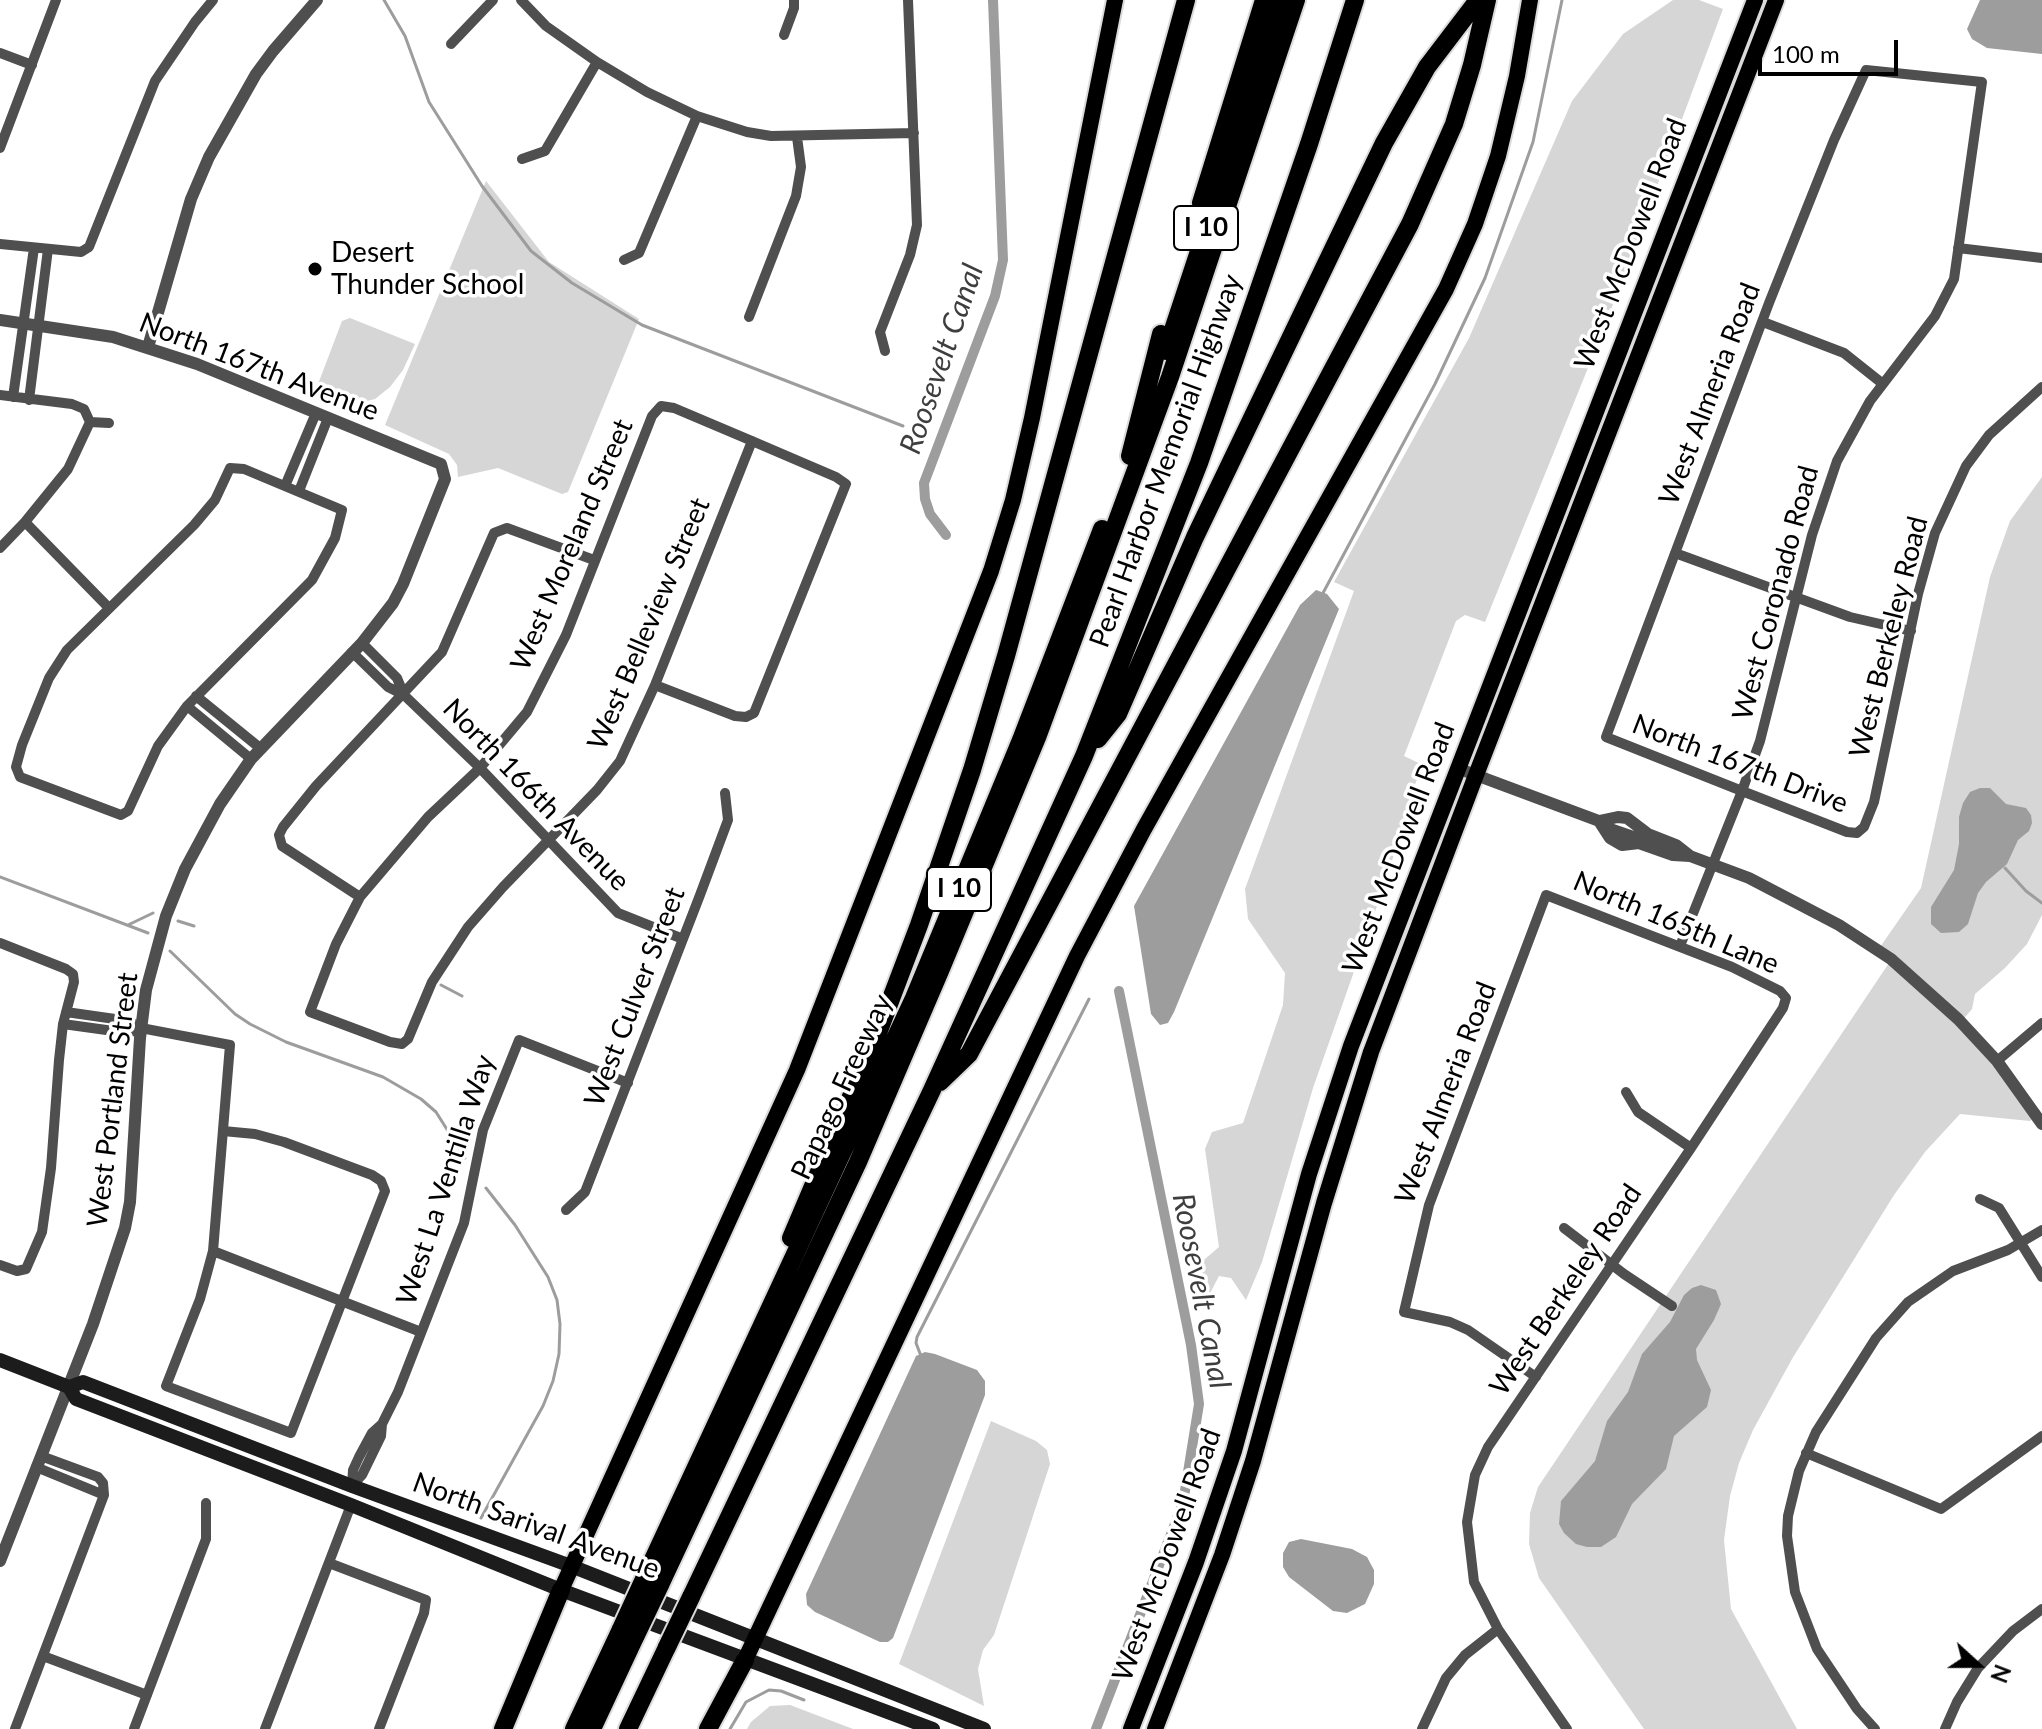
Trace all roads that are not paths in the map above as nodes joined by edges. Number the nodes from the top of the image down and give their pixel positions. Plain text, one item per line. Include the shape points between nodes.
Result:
1 (56, 0) edge
2 (213, 0) edge
3 (317, 0) edge
4 (493, 0) edge
5 (521, 0) edge
6 (794, 0) edge
7 (908, 0) edge
8 (1115, 0) edge
9 (1186, 0) edge
10 (1264, 0) edge
11 (1282, 0) edge
12 (1296, 0) edge
13 (1355, 0) edge
14 (1478, 0) edge
15 (1487, 0) edge
16 (1530, 0) edge
17 (1755, 0) edge
18 (1776, 0) edge
19 (784, 35) dead end
20 (451, 44) dead end
21 (0, 53) edge
22 (597, 62) junction
23 (32, 65) junction
24 (1982, 82) joint
25 (697, 116) junction
26 (914, 133) junction
27 (797, 137) junction
28 (0, 148) edge
29 (522, 159) dead end
30 (0, 244) edge
31 (34, 248) junction
32 (1958, 248) junction
33 (48, 249) junction
34 (2042, 258) edge
35 (624, 260) dead end
36 (749, 317) dead end
37 (0, 320) edge
38 (1763, 322) junction
39 (31, 324) junction
40 (148, 347) junction
41 (885, 351) dead end
42 (1883, 384) junction
43 (2042, 387) edge
44 (0, 395) edge
45 (13, 397) junction
46 (29, 400) junction
47 (322, 416) junction
48 (90, 422) junction
49 (109, 423) dead end
50 (752, 441) junction
51 (1130, 456) junction
52 (445, 473) joint
53 (285, 486) junction
54 (299, 491) junction
55 (25, 522) junction
56 (0, 548) edge
57 (1675, 553) junction
58 (594, 560) junction
59 (1795, 598) junction
60 (109, 608) junction
61 (1911, 631) junction
62 (357, 648) junction
63 (655, 685) junction
64 (404, 695) junction
65 (196, 696) junction
66 (187, 706) junction
67 (1606, 737) joint
68 (260, 748) junction
69 (1084, 756) junction
70 (251, 759) junction
71 (480, 768) junction
72 (1457, 768) junction
73 (1476, 775) junction
74 (1742, 791) junction
75 (725, 793) dead end
76 (1857, 833) joint
77 (549, 839) junction
78 (1712, 864) junction
79 (1546, 895) joint
80 (360, 897) junction
81 (683, 939) junction
82 (0, 943) edge
83 (1680, 946) junction
84 (1786, 998) joint
85 (66, 1012) junction
86 (310, 1012) joint
87 (2042, 1023) edge
88 (63, 1024) junction
89 (141, 1028) junction
90 (1997, 1061) junction
91 (628, 1083) junction
92 (932, 1090) junction
93 (1626, 1092) dead end
94 (2042, 1124) edge
95 (223, 1131) junction
96 (1691, 1148) junction
97 (1980, 1199) dead end
98 (566, 1210) dead end
99 (1564, 1228) dead end
100 (2042, 1230) edge
101 (2021, 1243) junction
102 (213, 1251) junction
103 (1613, 1263) junction
104 (0, 1265) edge
105 (2042, 1277) edge
106 (343, 1300) junction
107 (1672, 1306) dead end
108 (769, 1315) junction
109 (421, 1332) junction
110 (0, 1360) edge
111 (1536, 1377) junction
112 (69, 1387) junction
113 (2042, 1436) edge
114 (1806, 1453) junction
115 (38, 1462) junction
116 (242, 1463) junction
117 (352, 1486) junction
118 (206, 1503) dead end
119 (351, 1505) junction
120 (410, 1506) junction
121 (0, 1561) edge
122 (329, 1563) junction
123 (571, 1566) junction
124 (652, 1582) junction
125 (561, 1590) junction
126 (2042, 1609) edge
127 (1498, 1629) junction
128 (628, 1632) junction
129 (757, 1638) junction
130 (43, 1656) junction
131 (745, 1660) junction
132 (147, 1695) junction
133 (15, 1729) edge
134 (134, 1729) edge
135 (265, 1729) edge
136 (379, 1729) edge
137 (503, 1729) edge
138 (574, 1729) edge
139 (592, 1729) edge
140 (628, 1729) edge
141 (708, 1729) edge
142 (933, 1729) edge
143 (984, 1729) edge
144 (1131, 1729) edge
145 (1155, 1729) edge
146 (1422, 1729) edge
147 (1567, 1729) edge
148 (1875, 1729) edge
149 (1945, 1729) edge

1 - 23 street
2 - 33 street via 155,81 89,247 81,252
3 - 40 street via 256,74 209,157 191,199
4 - 20 street
5 - 22 street via 546,26
6 - 19 street
7 - 26 street
8 - 123 main road via 1032,418 991,571 781,1107
9 - 108 highway via 972,770 865,1067 786,1249
10 - 51 highway via 1166,314
11 - 51 highway, Pearl Harbor Memorial Highway / I 10
12 - 124 highway via 1170,377 1038,735 858,1162
13 - 69 highway, Pearl Harbor Memorial Highway / I 10 via 1204,448
14 - 69 highway via 1427,67 1384,143 1195,537 1118,714
15 - 92 highway via 1463,95 1410,224 969,1054
16 - 129 main road via 1498,156 1446,289 1083,944
17 - 72 main road, West McDowell Road
18 - 73 main road, West McDowell Road
21 - 23 street
22 - 25 street
22 - 29 street via 545,151
23 - 28 street
24 - 32 street, West Coronado Road
24 - 38 street, West Almeria Road via 1866,70
25 - 27 street via 747,132
25 - 35 street via 639,253
26 - 27 street
26 - 41 street via 915,239 880,332
27 - 36 street via 801,167 796,196
30 - 31 street
31 - 33 street
31 - 39 street
32 - 34 street
32 - 42 street, West Coronado Road via 1945,301
33 - 39 street
37 - 39 street, North 167th Avenue
38 - 42 street via 1844,353
38 - 57 street, West Almeria Road
39 - 40 street, North 167th Avenue
39 - 45 street
39 - 46 street
40 - 47 street, North 167th Avenue
42 - 59 street, West Coronado Road via 1837,461
43 - 61 street, West Berkeley Road via 1989,435 1966,466 1935,533
44 - 45 street
45 - 46 street
46 - 48 street via 72,404 84,409
47 - 52 street, North 167th Avenue via 441,464
47 - 53 street
47 - 54 street
48 - 49 street
48 - 55 street via 68,469
50 - 58 street, West Moreland Street via 661,406 652,416
50 - 63 street, West Belleview Street
50 - 63 street via 846,484 754,713 735,716
51 - 108 highway, Papago Freeway / I 10 via 914,998
52 - 62 street, West Portland Street via 403,584
53 - 54 street
53 - 60 street via 230,468 215,500 194,525
54 - 65 street via 342,510 335,538 312,580
55 - 56 street
55 - 60 street
57 - 59 street
57 - 67 street, West Almeria Road
58 - 64 street via 507,528 494,533 442,652
58 - 71 street, West Moreland Street via 566,635 527,712
59 - 61 street
59 - 74 street, West Coronado Road via 1760,741
60 - 66 street via 67,650 49,678 16,767 20,777 121,815 128,811 158,746
61 - 76 street, West Berkeley Road via 1874,802
62 - 64 street, North 166th Avenue via 388,687
62 - 68 street, West Portland Street
63 - 77 street, West Belleview Street via 620,761
64 - 71 street, North 166th Avenue
64 - 80 street via 316,786 279,835 282,846
65 - 66 street
65 - 68 street
66 - 70 street
67 - 74 street, North 167th Drive
68 - 70 street, West Portland Street
69 - 92 highway, I 10
70 - 89 street, West Portland Street via 185,869 156,952
71 - 77 street, North 166th Avenue
71 - 80 street, West Moreland Street via 428,817
72 - 73 street
72 - 144 main road, West McDowell Road via 1351,1046 1309,1174 1234,1451
73 - 78 street via 1642,837 1673,855
73 - 145 main road, West McDowell Road via 1367,1065 1253,1461
74 - 76 street, North 167th Drive
74 - 78 street, West Coronado Road
75 - 81 street, West Culver Street via 728,820
77 - 81 street, North 166th Avenue via 618,913
77 - 86 street, West Belleview Street via 449,953 402,1044
78 - 83 street, West Coronado Road
78 - 90 street via 1797,901 1878,950 1939,1001
79 - 83 street, North 165th Lane
79 - 111 street, West Almeria Road via 1429,1205 1404,1312 1468,1330
80 - 86 street, West Moreland Street
81 - 91 street, West Culver Street
82 - 85 street via 73,974
83 - 84 street, North 165th Lane via 1753,977
84 - 96 street, West Berkeley Road
85 - 88 street
85 - 89 street via 129,1021
87 - 90 street
88 - 89 street via 128,1033
88 - 104 street via 42,1232 26,1269
89 - 95 street via 230,1045
89 - 112 street, West Portland Street via 125,1228
90 - 94 street
91 - 98 street, West Culver Street via 585,1192
91 - 109 street, West La Ventilla Way via 519,1040 483,1130 464,1223
92 - 140 highway, I 10, bridge
93 - 96 street via 1638,1112
95 - 102 street
95 - 106 street via 284,1142 381,1181 385,1191
96 - 103 street, West Berkeley Road
97 - 101 street via 1999,1208
99 - 103 street
100 - 101 street
101 - 105 street
101 - 114 street via 1953,1271 1908,1302 1876,1338
102 - 106 street
102 - 106 street via 166,1386 291,1433
103 - 107 street
103 - 111 street, West Berkeley Road
106 - 109 street
108 - 124 highway, Papago Freeway / I 10
109 - 117 street, West La Ventilla Way via 381,1436
110 - 112 main road, North Sarival Avenue
111 - 127 street, West Berkeley Road via 1488,1447 1469,1503 1467,1540 1474,1582
112 - 115 street, West Portland Street
112 - 116 main road, North Sarival Avenue via 76,1399
112 - 117 main road, North Sarival Avenue via 83,1382
113 - 114 street via 1941,1509
114 - 148 street via 1788,1516 1795,1592 1817,1649
115 - 121 street, West Portland Street
115 - 130 street via 104,1495
116 - 117 main road via 284,1471 334,1491
116 - 119 main road, North Sarival Avenue
117 - 120 main road, North Sarival Avenue
118 - 132 street via 206,1539
119 - 120 main road via 358,1498
119 - 122 street
119 - 125 main road, North Sarival Avenue
120 - 123 main road, North Sarival Avenue
122 - 135 street
122 - 136 street via 426,1600
123 - 125 main road
123 - 129 main road, North Sarival Avenue
124 - 128 highway, Papago Freeway / I 10, bridge
125 - 131 main road, North Sarival Avenue
125 - 137 highway
126 - 149 street via 1978,1668
127 - 146 street via 1446,1678
127 - 147 street, West Berkeley Road
128 - 138 highway, Papago Freeway / I 10
128 - 139 highway
129 - 131 main road
129 - 143 main road, North Sarival Avenue
130 - 132 street
130 - 133 street
131 - 141 highway
131 - 142 main road, North Sarival Avenue
132 - 134 street

